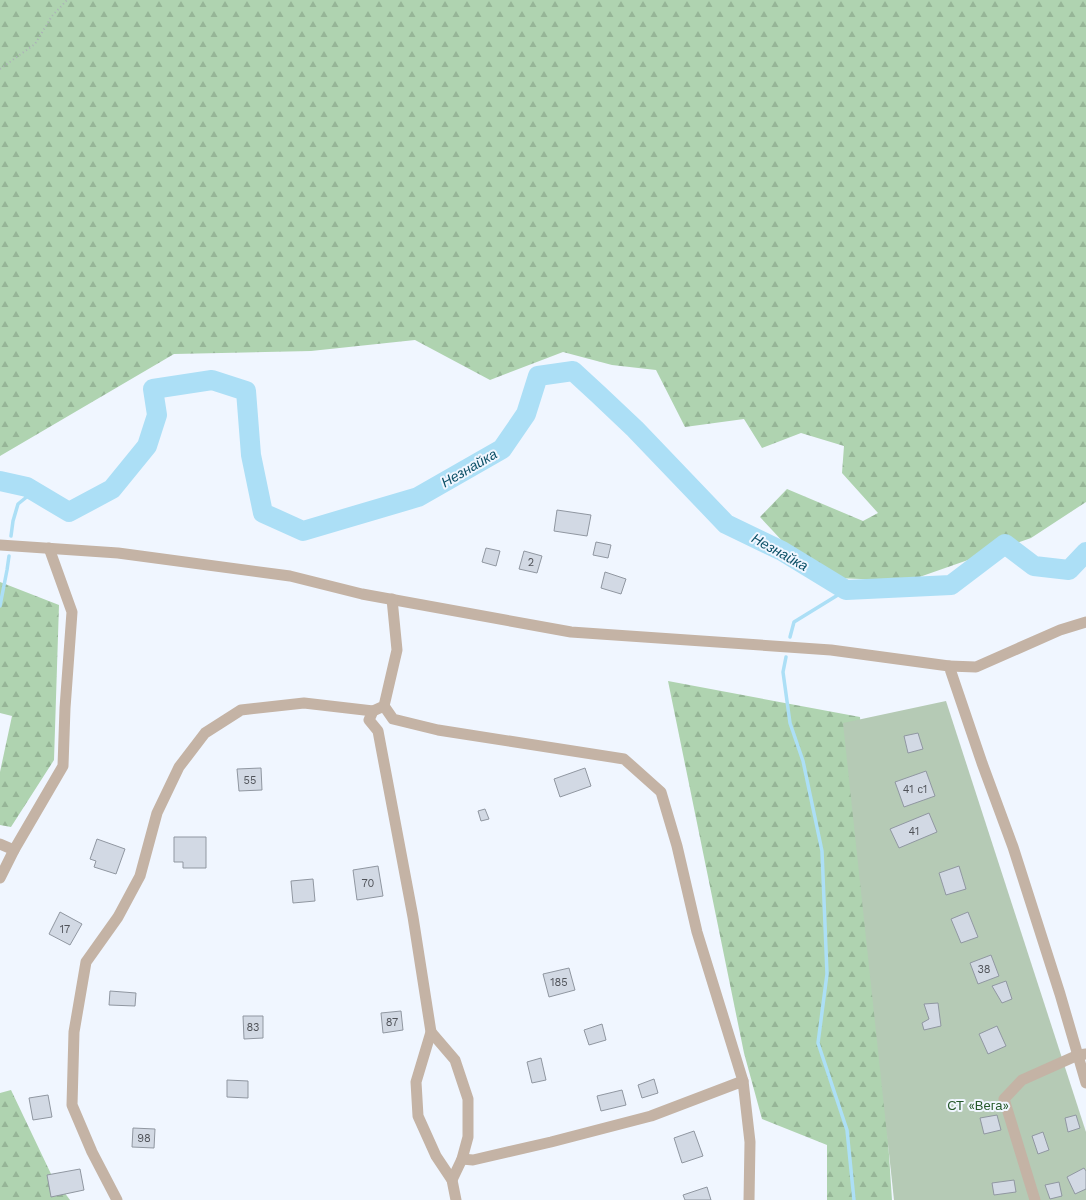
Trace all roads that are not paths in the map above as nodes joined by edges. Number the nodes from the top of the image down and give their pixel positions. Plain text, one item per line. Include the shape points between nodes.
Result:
1 (0, 545) edge
2 (49, 548) junction
3 (392, 599) junction
4 (1086, 622) edge
5 (949, 666) junction
6 (384, 706) junction
7 (373, 712) junction
8 (0, 844) edge
9 (14, 850) junction
10 (0, 878) edge
11 (431, 1032) junction
12 (1082, 1054) edge
13 (743, 1081) junction
14 (1086, 1083) edge
15 (462, 1159) junction
16 (452, 1180) junction
17 (117, 1200) edge
18 (456, 1200) edge
19 (748, 1200) edge
20 (1035, 1200) edge

1 - 2 street
2 - 3 street via 118,553 290,576
2 - 9 street via 72,612 63,766
3 - 5 street via 571,632 831,650
3 - 6 street via 397,650
4 - 5 street via 1060,630 976,668
5 - 12 street
6 - 7 street
6 - 13 street via 393,720 415,725 624,759 661,792 677,846 697,932
7 - 11 street via 369,720 378,731 413,917
7 - 17 street via 304,703 241,710 205,733 179,767 157,813 140,876 118,916 86,962 74,1032 72,1105 92,1152
8 - 9 street
9 - 10 street
11 - 15 street via 455,1060 468,1099 468,1137
11 - 16 street via 416,1082 418,1116 436,1156
12 - 14 street
12 - 20 street via 1022,1080 1004,1099
13 - 15 street via 643,1118 487,1157
13 - 19 street via 750,1142
15 - 16 street
16 - 18 street

